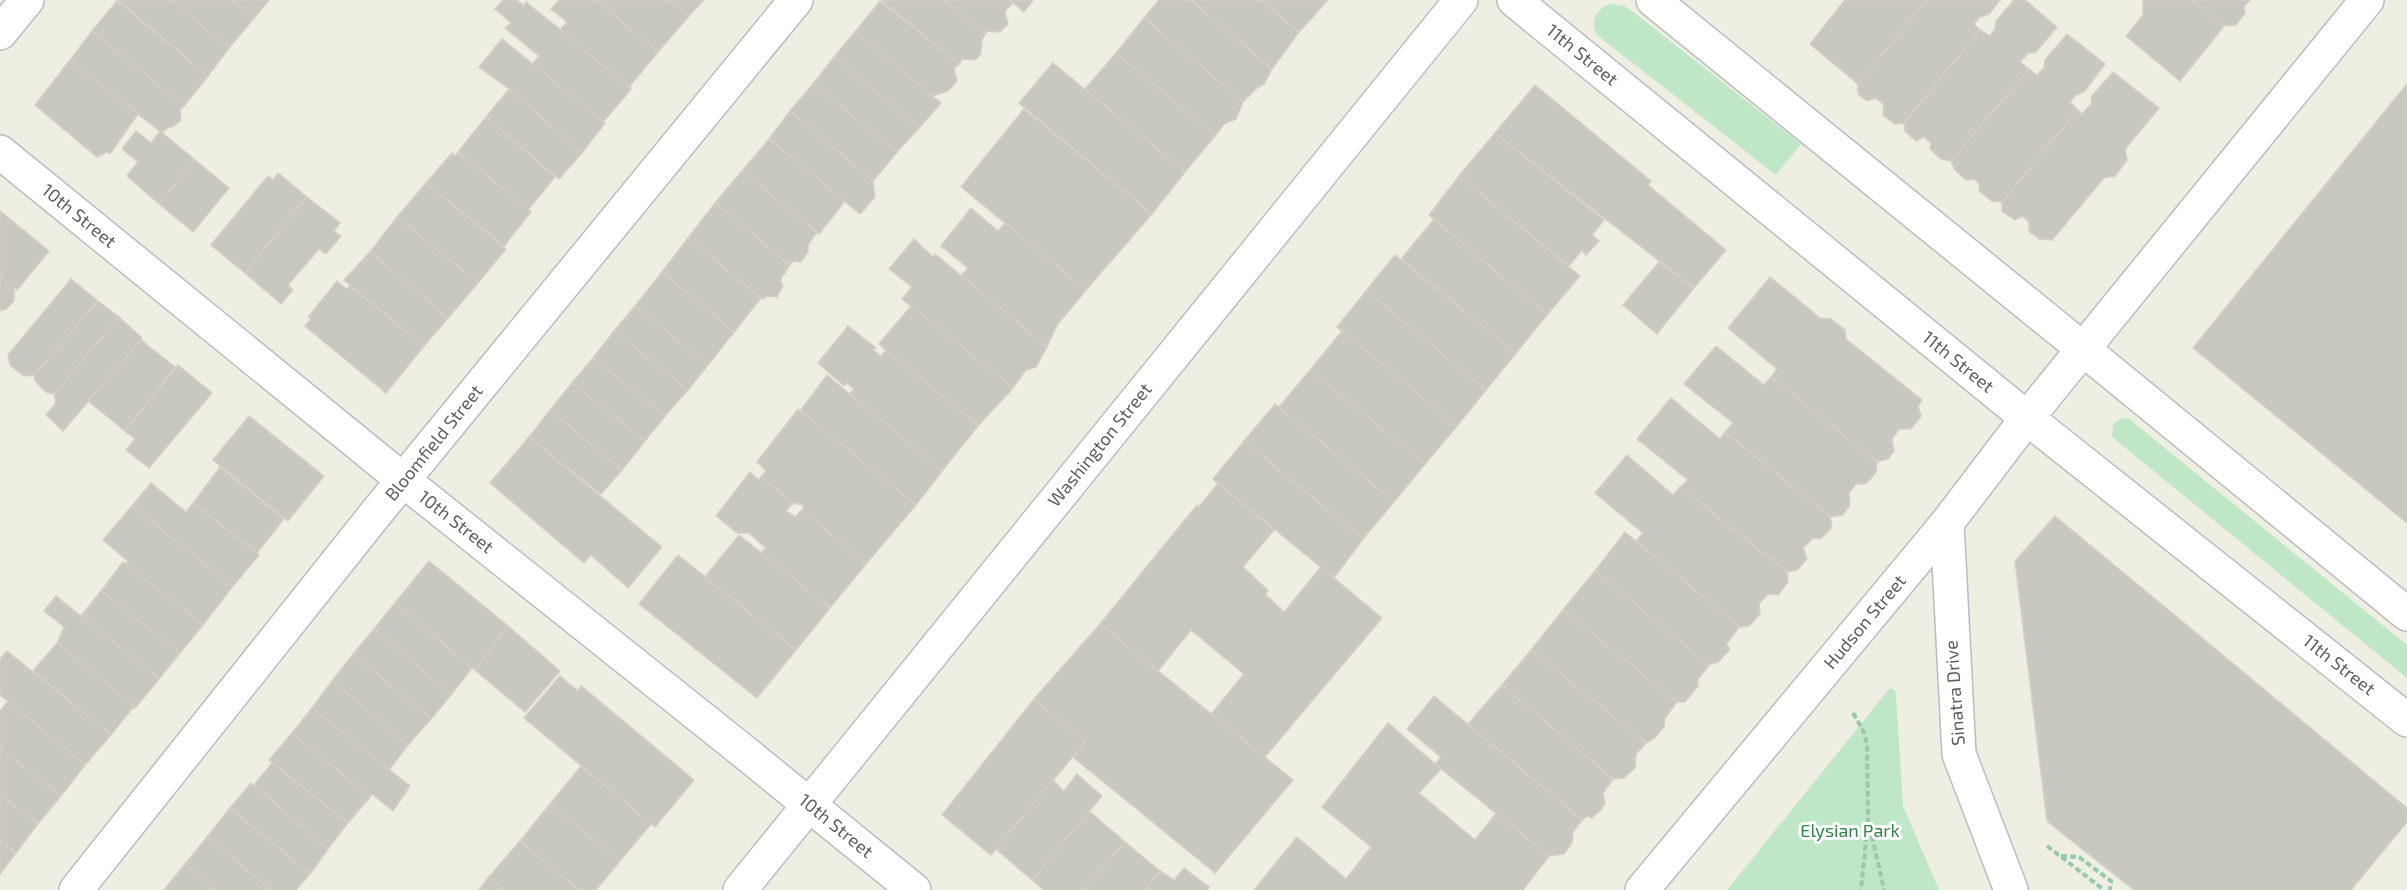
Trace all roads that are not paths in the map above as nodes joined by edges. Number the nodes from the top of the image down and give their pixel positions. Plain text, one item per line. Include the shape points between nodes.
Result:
1 (27, 0) edge
2 (796, 0) edge
3 (1461, 0) edge
4 (1514, 0) edge
5 (1653, 0) edge
6 (2367, 0) edge
7 (0, 33) edge
8 (0, 152) edge
9 (2083, 349) junction
10 (2027, 418) junction
11 (403, 480) junction
12 (1947, 523) junction
13 (2407, 614) edge
14 (2407, 720) edge
15 (809, 804) junction
16 (76, 890) edge
17 (740, 890) edge
18 (914, 890) edge
19 (1642, 890) edge
20 (2011, 890) edge

1 - 7 street
2 - 11 street, Bloomfield Street
3 - 15 street, Washington Street
4 - 10 street, 11th Street
5 - 9 street
6 - 9 street, Hudson Street
8 - 11 street, 10th Street
9 - 10 street, Hudson Street
9 - 13 street
10 - 12 street, Hudson Street
10 - 14 street, 11th Street
11 - 15 street, 10th Street
11 - 16 street, Bloomfield Street
12 - 19 street, Hudson Street
12 - 20 street, Sinatra Drive via 1959,754
15 - 17 street, Washington Street
15 - 18 street, 10th Street

